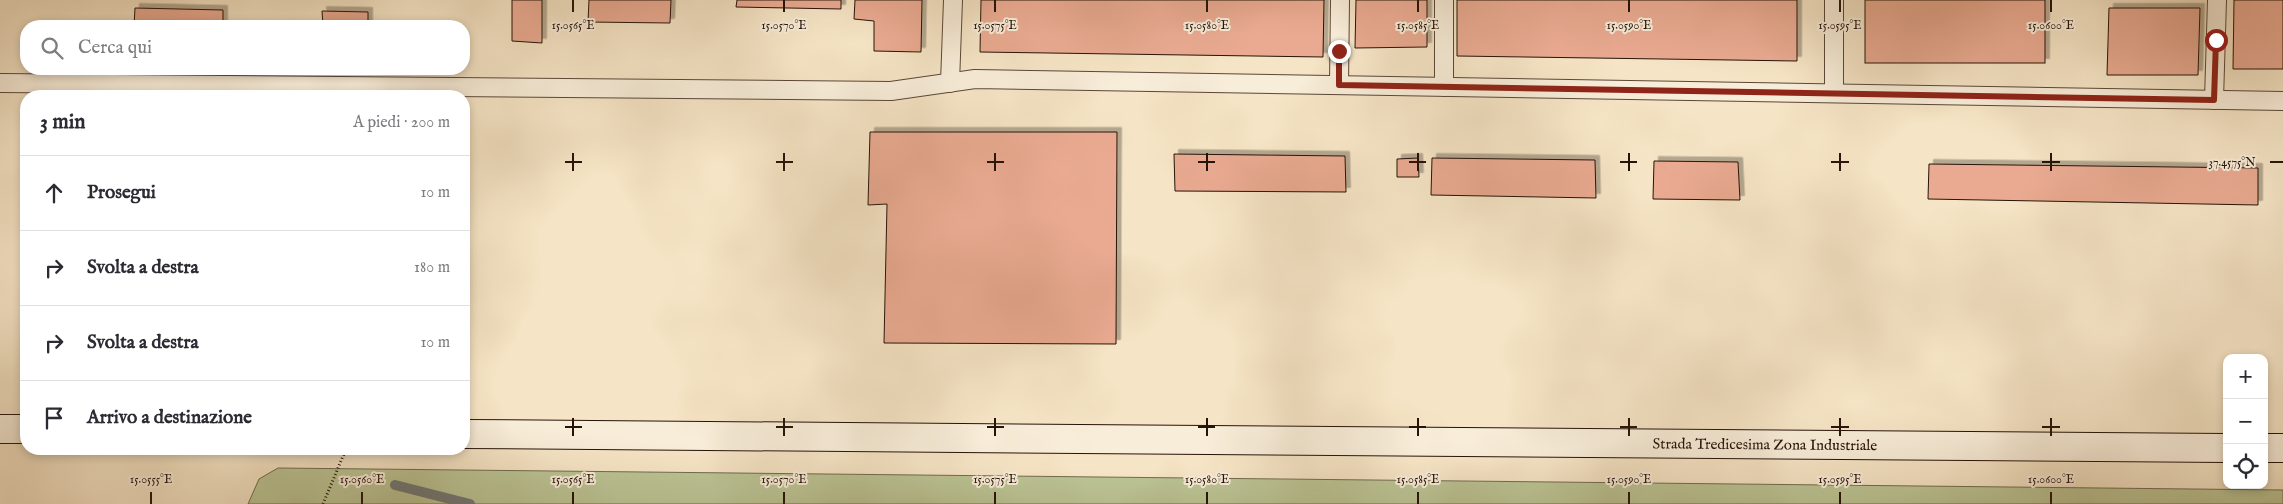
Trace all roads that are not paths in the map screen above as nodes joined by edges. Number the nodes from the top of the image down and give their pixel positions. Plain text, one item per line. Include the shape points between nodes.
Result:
1 (953, 0) edge
2 (1340, 0) edge
3 (1444, 0) edge
4 (1834, 0) edge
5 (2217, 0) edge
6 (0, 83) edge
7 (950, 83) junction
8 (1339, 85) junction
9 (1444, 87) junction
10 (1834, 93) junction
11 (2214, 100) junction
12 (2283, 101) edge
13 (0, 429) edge
14 (20, 429) edge
15 (470, 434) edge
16 (2223, 448) edge
17 (2268, 448) edge
18 (2283, 448) edge

1 - 7 lane
2 - 8 lane
3 - 9 lane
4 - 10 lane
5 - 11 lane
6 - 7 lane via 891,91
7 - 8 lane via 975,80
8 - 9 lane
9 - 10 lane
10 - 11 lane
11 - 12 lane
13 - 14 street
15 - 16 street, Strada Tredicesima Zona Industriale
17 - 18 street

